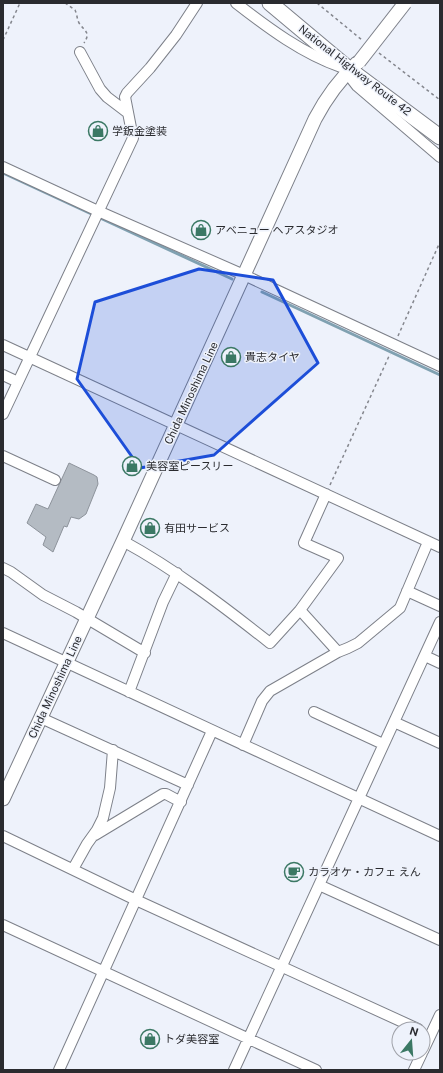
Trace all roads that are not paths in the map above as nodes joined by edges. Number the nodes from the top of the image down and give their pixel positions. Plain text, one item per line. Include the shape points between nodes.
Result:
1 (197, 3) edge
2 (236, 3) edge
3 (270, 3) edge
4 (405, 3) edge
5 (80, 52) road end
6 (352, 68) junction
7 (128, 113) junction
8 (440, 136) edge
9 (440, 157) edge
10 (3, 167) edge
11 (98, 211) junction
12 (244, 275) junction
13 (3, 345) edge
14 (29, 356) junction
15 (440, 366) edge
16 (3, 375) edge
17 (18, 382) junction
18 (3, 414) edge
19 (176, 425) junction
20 (3, 456) edge
21 (55, 480) dead end
22 (326, 494) junction
23 (123, 541) junction
24 (428, 542) junction
25 (440, 547) edge
26 (3, 568) edge
27 (177, 573) junction
28 (407, 591) junction
29 (440, 606) edge
30 (300, 610) junction
31 (87, 619) junction
32 (439, 627) edge
33 (3, 633) edge
34 (338, 652) junction
35 (145, 653) junction
36 (425, 656) junction
37 (67, 662) junction
38 (440, 663) edge
39 (129, 692) junction
40 (314, 712) dead end
41 (41, 718) junction
42 (394, 722) junction
43 (212, 731) junction
44 (440, 743) edge
45 (383, 744) junction
46 (243, 745) junction
47 (113, 750) junction
48 (188, 785) junction
49 (3, 799) edge
50 (359, 799) junction
51 (181, 802) junction
52 (3, 836) edge
53 (94, 836) junction
54 (440, 836) edge
55 (73, 869) junction
56 (319, 885) junction
57 (136, 900) junction
58 (3, 925) edge
59 (440, 940) edge
60 (281, 966) junction
61 (103, 971) junction
62 (440, 1015) edge
63 (401, 1021) edge
64 (431, 1035) edge
65 (248, 1038) junction
66 (59, 1070) edge
67 (234, 1070) edge
68 (316, 1070) edge

1 - 7 street via 172,41 127,93 125,97
2 - 6 street via 265,26 324,61
3 - 6 highway, National Highway Route 42
4 - 6 main road, Chida Minoshima Line, bridge
5 - 7 street via 100,89
6 - 8 highway, National Highway Route 42
6 - 9 street via 356,86
6 - 12 main road, Chida Minoshima Line via 332,92 315,119
7 - 11 street via 132,138
10 - 11 street
11 - 12 street
11 - 14 street
12 - 15 street
12 - 19 main road, Chida Minoshima Line
13 - 14 street
14 - 17 street
14 - 19 street
16 - 17 street
17 - 18 street
19 - 22 street
19 - 23 main road, Chida Minoshima Line
20 - 21 street
22 - 24 street
22 - 30 street via 304,543 338,558
23 - 27 street
23 - 31 main road, Chida Minoshima Line
24 - 25 street
24 - 28 street
26 - 31 street via 42,595
27 - 30 street via 270,643
27 - 35 street via 163,602
28 - 29 street
28 - 34 street via 397,612 358,643
30 - 34 street
31 - 35 street
31 - 37 main road, Chida Minoshima Line
32 - 36 street
33 - 37 street
34 - 46 street via 275,687 265,696
35 - 39 street
36 - 38 street
36 - 42 street
37 - 39 street
37 - 41 main road, Chida Minoshima Line
39 - 43 street
40 - 45 street
41 - 47 street
41 - 49 main road, Chida Minoshima Line
42 - 44 street
42 - 45 street
43 - 46 street
43 - 48 street
45 - 50 street
46 - 50 street
47 - 48 street
47 - 53 street via 107,802
48 - 51 street
50 - 54 street
50 - 56 street
51 - 53 street via 163,794
51 - 57 street
52 - 55 street
53 - 55 street
55 - 57 street
56 - 59 street
56 - 60 street
57 - 60 street
57 - 61 street
58 - 61 street
60 - 63 street
60 - 65 street
61 - 65 street
61 - 66 street
62 - 64 street
65 - 67 street
65 - 68 street

